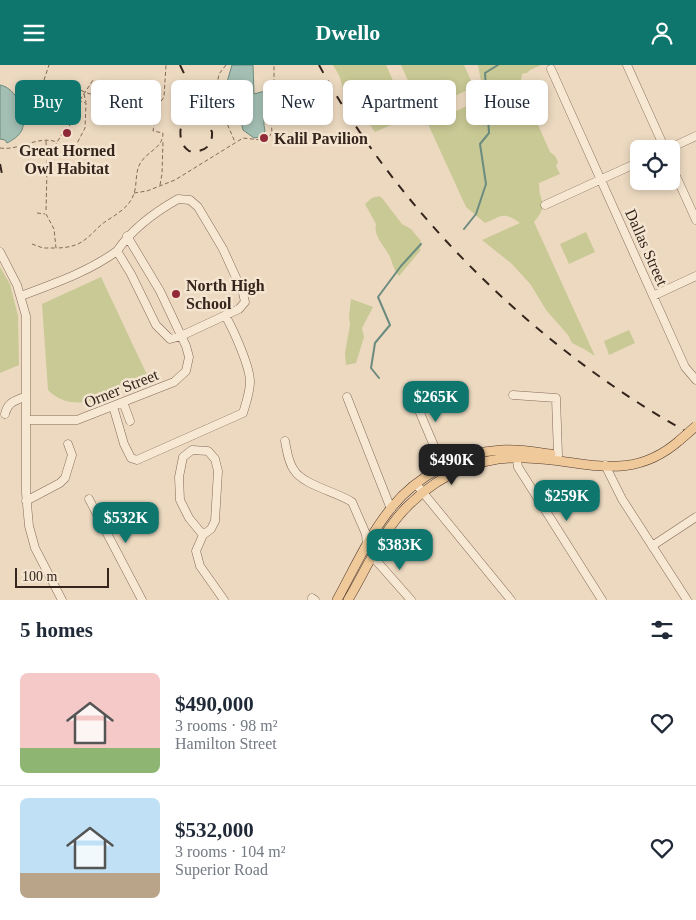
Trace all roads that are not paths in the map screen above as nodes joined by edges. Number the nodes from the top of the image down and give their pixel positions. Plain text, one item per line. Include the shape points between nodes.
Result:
1 (626, 65) edge
2 (551, 69) dead end
3 (696, 136) edge
4 (662, 140) edge
5 (680, 143) edge
6 (630, 166) edge
7 (601, 178) junction
8 (680, 185) edge
9 (546, 205) dead end
10 (696, 220) edge
11 (127, 236) junction
12 (117, 251) junction
13 (0, 252) edge
14 (696, 275) edge
15 (21, 296) junction
16 (653, 296) junction
17 (225, 315) junction
18 (181, 336) junction
19 (696, 380) edge
20 (409, 387) dead end
21 (513, 395) dead end
22 (26, 396) junction
23 (347, 397) dead end
24 (123, 402) junction
25 (113, 406) junction
26 (5, 414) dead end
27 (26, 420) junction
28 (130, 421) dead end
29 (696, 426) edge
30 (285, 441) dead end
31 (68, 444) dead end
32 (516, 454) junction
33 (558, 455) junction
34 (604, 465) junction
35 (443, 467) junction
36 (416, 484) junction
37 (423, 492) junction
38 (89, 499) dead end
39 (26, 501) junction
40 (391, 509) junction
41 (696, 517) edge
42 (202, 535) junction
43 (367, 546) junction
44 (652, 546) junction
45 (373, 557) junction
46 (62, 600) edge
47 (142, 600) edge
48 (224, 600) edge
49 (337, 600) edge
50 (348, 600) edge
51 (411, 600) edge
52 (511, 600) edge
53 (602, 600) edge
54 (686, 600) edge

1 - 4 street
2 - 7 street, Dallas Street
3 - 5 street
6 - 7 street
7 - 9 street
7 - 16 street, Dallas Street
8 - 10 street
11 - 12 street
11 - 17 street via 178,199 190,201 198,207 223,249 243,293 243,305
11 - 18 street, Orner Street via 160,291
12 - 15 street via 101,263
12 - 18 street via 156,325 170,339
13 - 15 street
14 - 16 street
15 - 22 street via 27,324
16 - 19 street, Dallas Street via 685,367
17 - 18 street
17 - 25 street via 250,377 243,413 138,460 131,458 124,444
18 - 24 street, Orner Street via 189,357 186,371 174,382
20 - 35 street
21 - 33 street via 556,398
22 - 26 street via 11,402
22 - 27 street
23 - 40 street
24 - 25 street, Orner Street
24 - 28 street
25 - 27 street, Orner Street via 78,420
27 - 39 street
29 - 34 main road, bridge via 663,454 646,462 627,466
30 - 43 street via 296,473 352,502 366,534
31 - 39 street via 72,455 65,477
32 - 33 main road
32 - 34 main road via 590,466
32 - 35 main road via 500,450 480,453
32 - 37 main road via 465,468
32 - 53 street via 518,467
33 - 34 main road
34 - 44 street
35 - 36 main road
36 - 37 street
36 - 40 main road
37 - 45 main road via 400,513
37 - 52 street
38 - 47 street
39 - 46 street via 32,541
40 - 43 main road
41 - 44 street
42 - 42 street via 188,518 180,500 179,477 183,457 192,450 208,451 215,459 218,471 215,521 211,529
42 - 48 street via 196,551 200,565
43 - 49 main road
44 - 54 street
45 - 50 main road
45 - 51 street

